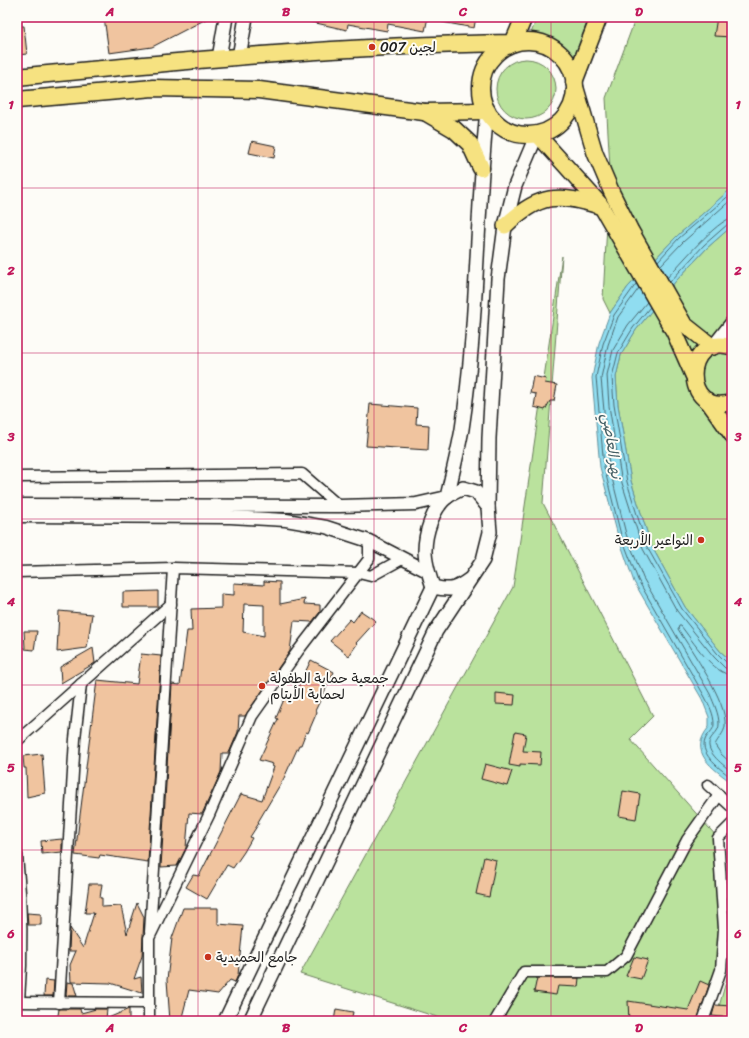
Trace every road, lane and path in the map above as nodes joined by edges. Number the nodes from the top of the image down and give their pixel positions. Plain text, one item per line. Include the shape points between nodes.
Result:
1 (226, 17) edge
2 (246, 17) edge
3 (524, 17) edge
4 (599, 17) edge
5 (513, 43) junction
6 (239, 57) junction
7 (219, 58) junction
8 (17, 77) edge
9 (574, 82) junction
10 (17, 100) edge
11 (487, 111) junction
12 (424, 112) junction
13 (537, 134) junction
14 (481, 168) junction
15 (602, 207) junction
16 (505, 226) junction
17 (630, 242) junction
18 (732, 323) edge
19 (679, 328) junction
20 (713, 347) junction
21 (732, 347) edge
22 (693, 375) junction
23 (707, 400) junction
24 (732, 402) edge
25 (732, 435) edge
26 (17, 477) edge
27 (447, 497) junction
28 (17, 505) edge
29 (339, 506) junction
30 (488, 507) junction
31 (17, 516) edge
32 (369, 541) junction
33 (402, 559) junction
34 (173, 568) junction
35 (427, 571) junction
36 (17, 572) edge
37 (359, 573) junction
38 (470, 579) junction
39 (433, 587) junction
40 (171, 604) junction
41 (80, 684) junction
42 (17, 741) edge
43 (708, 786) dead end
44 (719, 795) junction
45 (732, 807) edge
46 (732, 824) edge
47 (17, 855) edge
48 (150, 938) junction
49 (18, 1002) edge
50 (59, 1003) junction
51 (148, 1003) junction
52 (149, 1021) edge
53 (225, 1021) edge
54 (250, 1021) edge
55 (495, 1021) edge
56 (703, 1021) edge

1 - 7 main road
2 - 6 main road
3 - 5 highway
4 - 9 highway
5 - 6 highway via 424,44
5 - 9 highway via 536,42 557,51 571,70
5 - 11 highway via 493,56 484,71 481,89
6 - 7 highway
7 - 8 highway
9 - 13 highway via 572,105 566,115 558,124
9 - 17 main road via 595,153
10 - 12 highway via 153,88 259,90
11 - 12 highway
11 - 13 highway via 503,128 526,135
11 - 14 main road
12 - 14 highway via 454,129 470,144
13 - 15 main road
13 - 16 main road via 515,186
14 - 27 main road via 462,430
15 - 16 main road via 560,198 539,201 521,210
15 - 17 main road
16 - 30 main road via 498,279 489,438
17 - 19 main road
18 - 20 main road
19 - 20 main road
19 - 22 main road
20 - 21 main road
20 - 22 main road via 700,355
22 - 23 main road via 696,389
23 - 24 main road via 720,404
23 - 25 main road
26 - 29 street via 302,474
27 - 29 street via 416,504
27 - 30 main road via 464,488 476,492
27 - 35 main road via 437,508 429,529 425,550
28 - 29 street
30 - 38 main road via 490,532 483,560
31 - 32 street via 222,517 286,520 326,527
32 - 33 street
32 - 37 street via 369,559
33 - 35 street
33 - 37 street via 371,576
34 - 36 street
34 - 37 street
34 - 40 street
35 - 39 main road
37 - 48 street via 298,651 252,716 209,815
38 - 39 main road via 457,589
38 - 54 main road via 436,631
39 - 53 main road
40 - 41 street
40 - 48 street
41 - 42 street
41 - 50 street
43 - 44 street
44 - 45 street
44 - 55 street via 687,840 626,956 607,972 524,972
46 - 56 street via 718,838 724,936 721,970
47 - 49 street via 22,917 22,964
48 - 51 street
49 - 50 street
50 - 51 street
51 - 52 street

